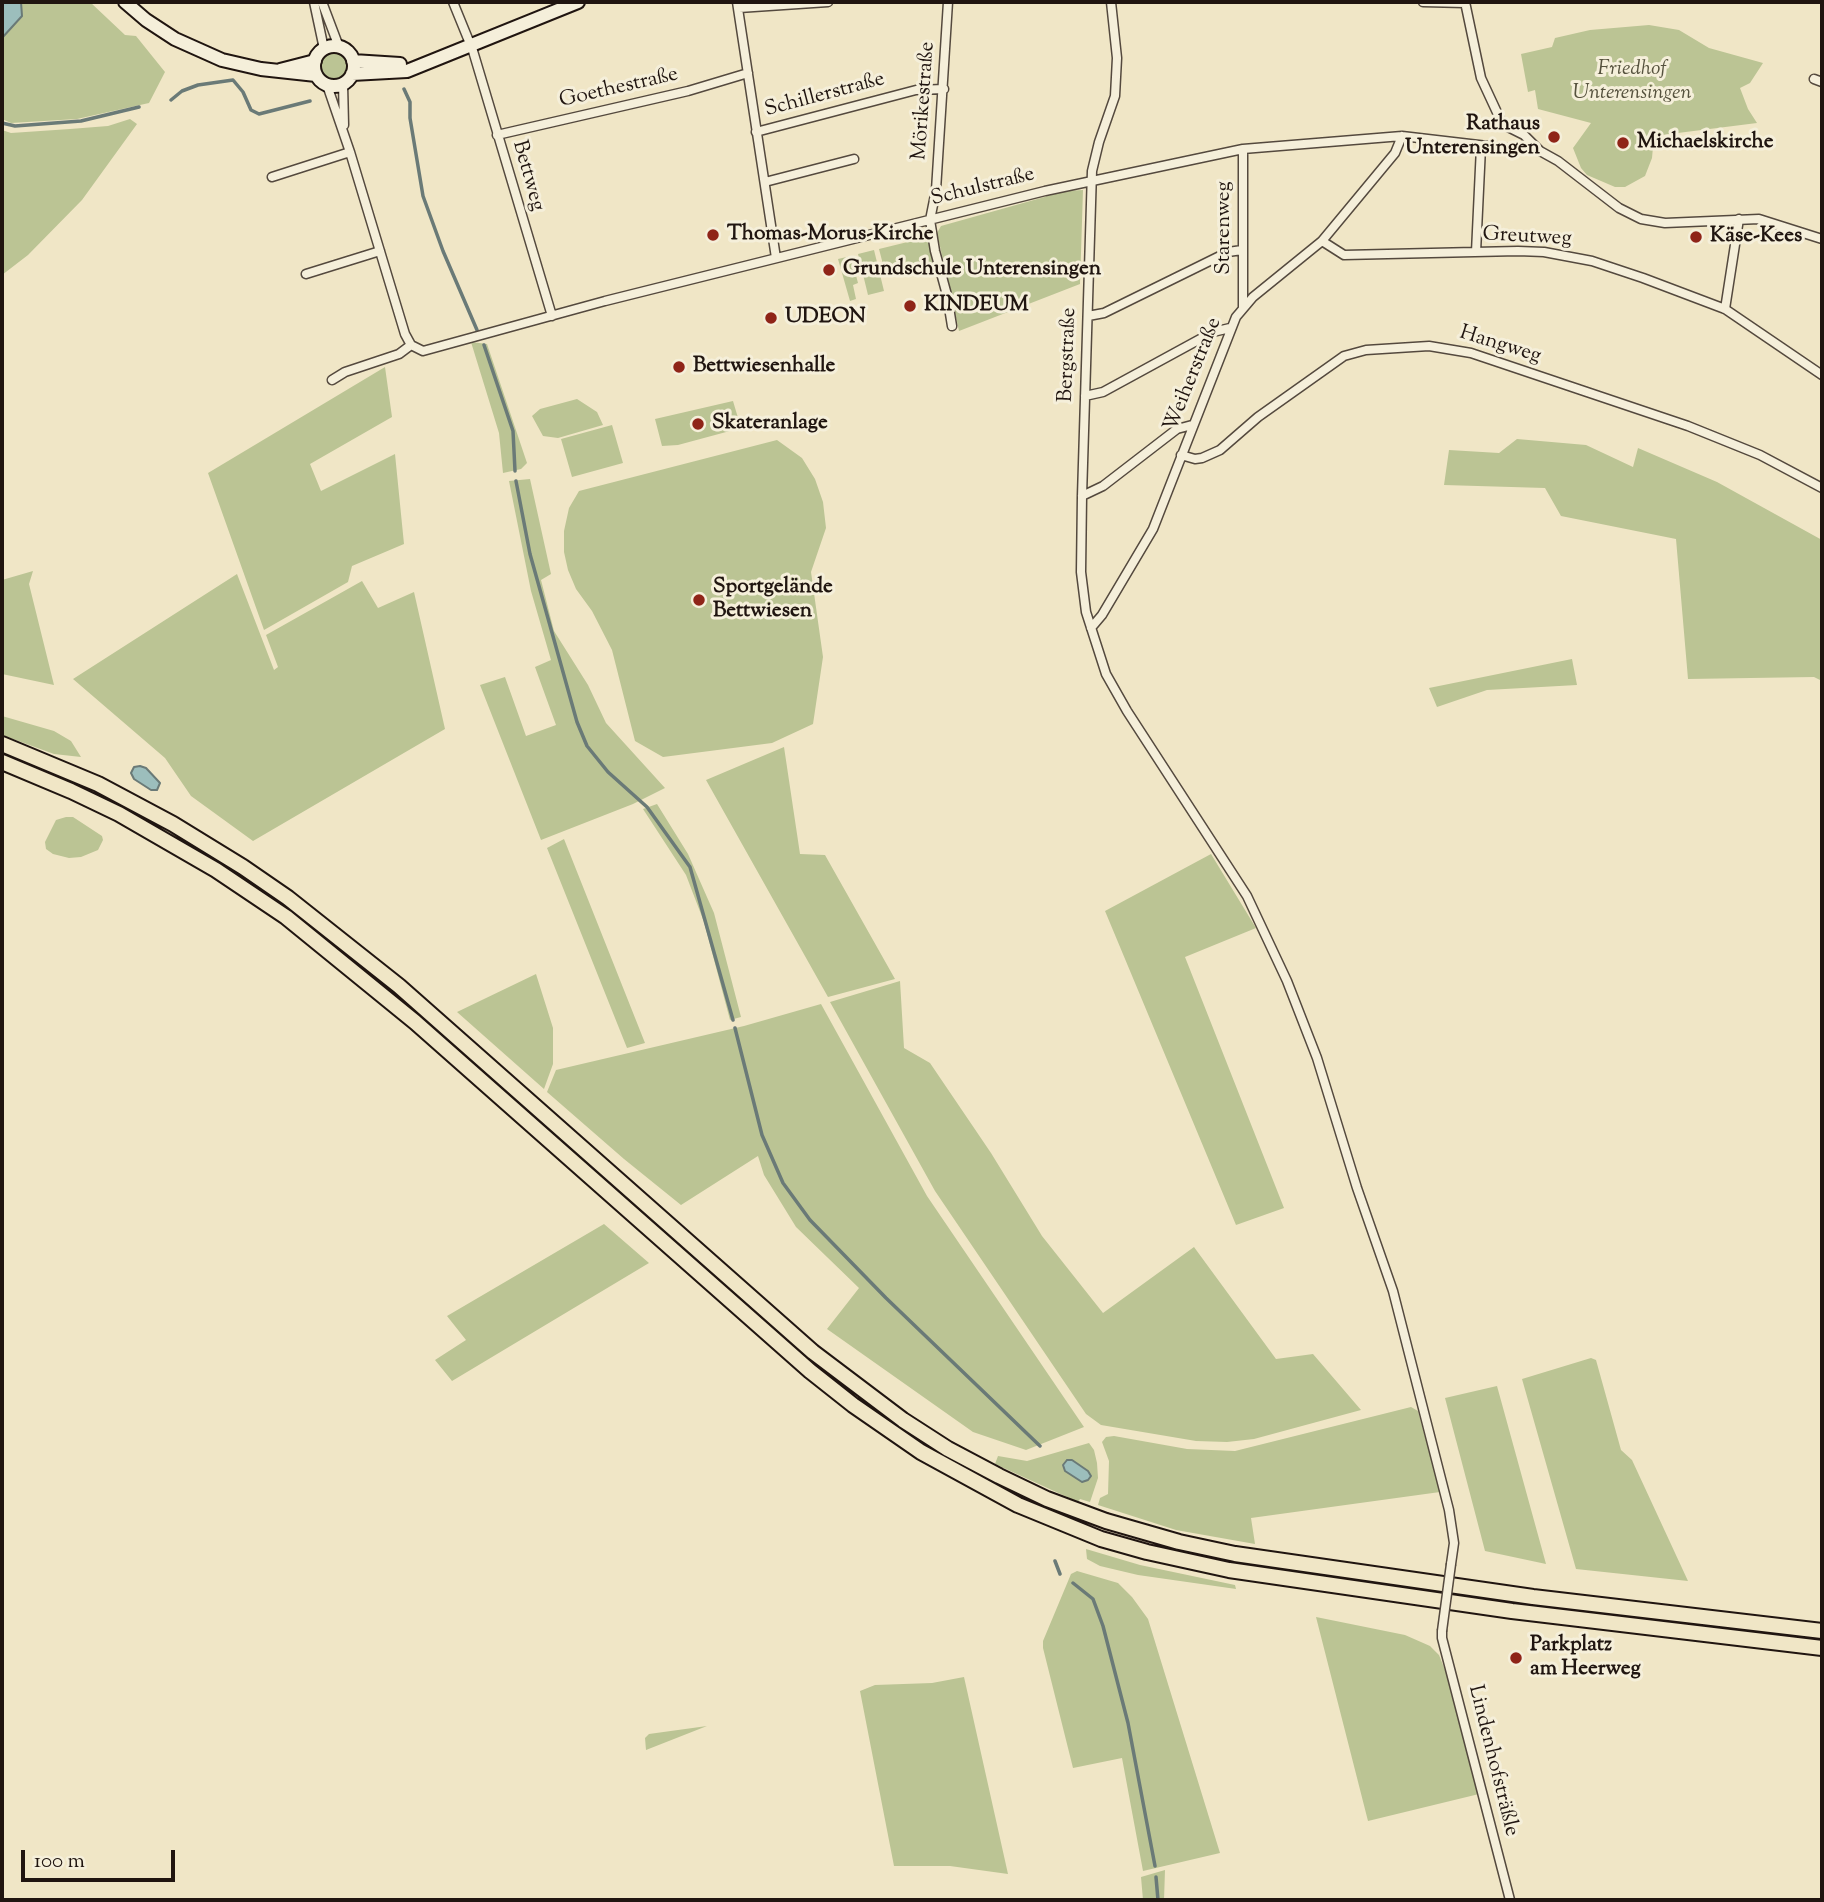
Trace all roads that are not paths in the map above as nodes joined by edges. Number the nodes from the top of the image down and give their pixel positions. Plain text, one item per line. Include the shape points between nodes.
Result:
1 (125, 2) edge
2 (314, 2) edge
3 (322, 2) edge
4 (453, 2) edge
5 (577, 2) edge
6 (828, 2) edge
7 (948, 2) edge
8 (1111, 2) edge
9 (1423, 2) edge
10 (1465, 2) edge
11 (738, 5) edge
12 (471, 46) junction
13 (339, 47) junction
14 (324, 49) junction
15 (314, 61) junction
16 (353, 61) junction
17 (432, 61) junction
18 (276, 71) junction
19 (748, 73) junction
20 (316, 75) junction
21 (347, 79) junction
22 (327, 85) junction
23 (944, 89) junction
24 (344, 131) junction
25 (756, 132) junction
26 (497, 135) junction
27 (1402, 136) junction
28 (1481, 147) junction
29 (1536, 147) junction
30 (1243, 149) junction
31 (350, 152) junction
32 (855, 159) dead end
33 (272, 177) dead end
34 (1092, 180) junction
35 (765, 182) junction
36 (1739, 219) junction
37 (930, 220) junction
38 (1822, 239) edge
39 (1322, 241) junction
40 (1242, 250) junction
41 (380, 251) junction
42 (1476, 252) junction
43 (776, 258) junction
44 (306, 274) dead end
45 (1243, 307) junction
46 (1725, 309) junction
47 (552, 316) junction
48 (1088, 316) junction
49 (952, 326) dead end
50 (1230, 328) junction
51 (411, 345) junction
52 (1822, 375) edge
53 (332, 380) dead end
54 (1085, 396) junction
55 (1192, 425) junction
56 (1181, 455) junction
57 (1822, 488) edge
58 (1082, 496) junction
59 (1091, 628) junction
60 (2, 744) edge
61 (2, 762) edge
62 (1451, 1564) joint
63 (1822, 1631) edge
64 (1822, 1648) edge
65 (1510, 1900) edge

1 - 18 street via 199,51 232,64
2 - 14 street
3 - 13 street
4 - 12 street, Bettweg
5 - 12 street
6 - 11 street
7 - 23 street, Mörikestraße
8 - 34 street, Bergstraße via 1116,87 1095,154
9 - 10 street
10 - 29 street via 1481,78 1496,112 1506,126
11 - 19 street
12 - 17 street
12 - 26 street, Bettweg
13 - 14 street
13 - 16 street
14 - 15 street
15 - 18 street
15 - 20 street
16 - 17 street
16 - 21 street
17 - 21 street via 407,71
18 - 20 street
19 - 25 street
19 - 26 street, Goethestraße
20 - 22 street
21 - 22 street
21 - 24 street
22 - 24 street
23 - 25 street, Schillerstraße via 916,90
23 - 37 street, Mörikestraße
24 - 31 street
25 - 35 street
26 - 47 street, Bettweg
27 - 28 street, Schulstraße
27 - 30 street, Schulstraße
27 - 39 street, Weiherstraße via 1395,153
28 - 29 street, Schulstraße
28 - 42 street
29 - 36 street via 1641,219 1665,223
30 - 34 street, Schulstraße
30 - 40 street, Starenweg
31 - 33 street
31 - 41 street
32 - 35 street
34 - 37 street, Schulstraße
34 - 48 street, Bergstraße
35 - 43 street
36 - 38 street via 1769,221
36 - 46 street
37 - 43 street, Schulstraße
37 - 49 street, Mörikestraße
39 - 42 street, Greutweg via 1344,255
39 - 45 street, Weiherstraße
40 - 45 street, Starenweg
40 - 48 street via 1228,252 1104,313
41 - 44 street
41 - 51 street
42 - 46 street, Greutweg via 1576,257
43 - 47 street, Schulstraße
45 - 50 street, Weiherstraße
46 - 52 street, Greutweg
47 - 51 street, Schulstraße via 423,351
48 - 54 street, Bergstraße
50 - 54 street via 1213,332 1103,392
50 - 55 street, Weiherstraße
51 - 53 street, Schulstraße
54 - 58 street, Bergstraße
55 - 56 street, Weiherstraße
55 - 58 street via 1177,429 1103,486
56 - 57 street, Hangweg via 1202,458 1220,450 1344,356 1366,350 1439,347 1471,353 1688,426 1760,455
56 - 59 street, Weiherstraße via 1153,529
58 - 59 street, Bergstraße via 1082,586
59 - 62 street, Bergstraße via 1106,674 1127,711 1247,895 1307,1032 1393,1291 1449,1510 1454,1543
60 - 63 highway via 127,800 197,838 289,898 461,1040 772,1318 858,1388 924,1434 1024,1489 1106,1521 1179,1542 1316,1567
61 - 64 highway via 139,825 263,900 351,968 768,1336 853,1405 945,1467 993,1492 1101,1539 1199,1564 1566,1618
62 - 65 street, Lindenhofsträßle, bridge via 1442,1638

